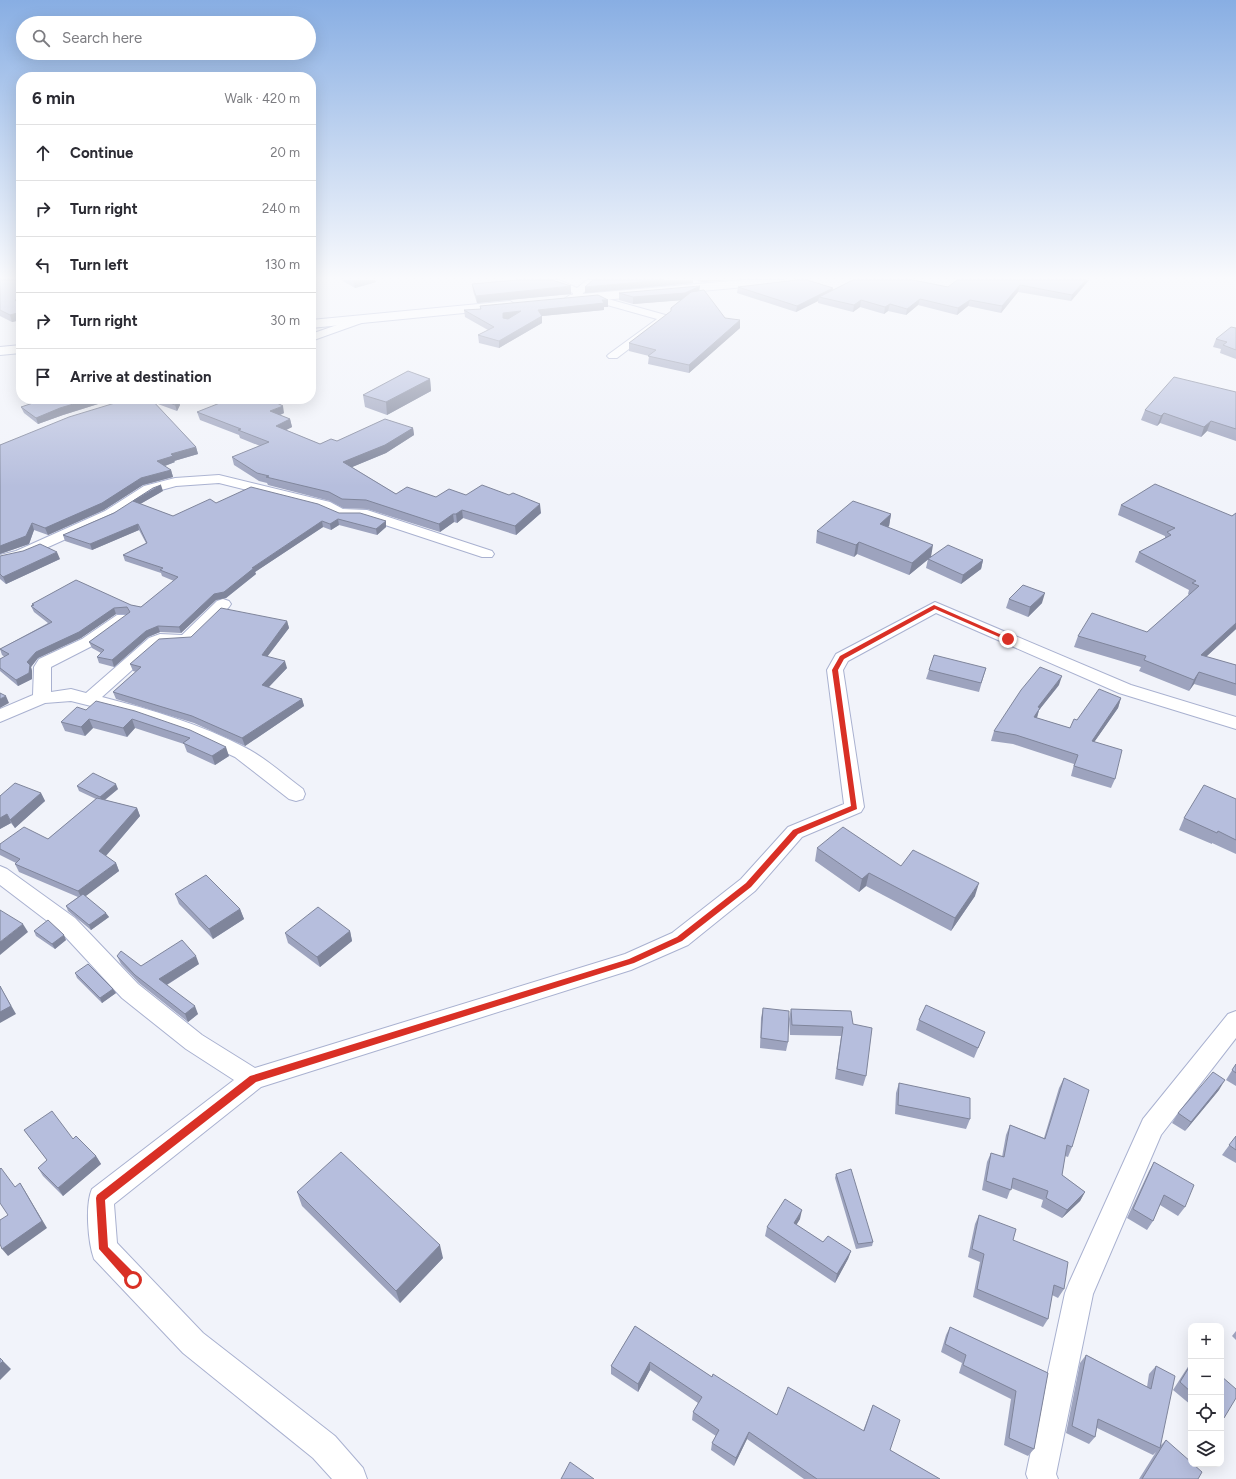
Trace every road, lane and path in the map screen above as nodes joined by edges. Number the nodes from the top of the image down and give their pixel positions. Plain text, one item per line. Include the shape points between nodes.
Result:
1 (16, 349) edge
2 (623, 349) edge
3 (1, 350) edge
4 (613, 356) dead end
5 (487, 554) dead end
6 (0, 559) edge
7 (223, 604) dead end
8 (123, 618) edge
9 (42, 698) junction
10 (89, 700) junction
11 (0, 716) edge
12 (1236, 723) edge
13 (296, 794) dead end
14 (0, 874) edge
15 (1236, 1021) edge
16 (253, 1079) junction
17 (352, 1479) edge
18 (1043, 1479) edge

1 - 3 street
2 - 4 street
5 - 6 street via 362,513 340,513 325,505 219,479 175,482 149,489 110,514 21,554
7 - 10 street via 186,640 155,641
8 - 9 street via 88,642 45,664 42,667
9 - 10 street via 71,695
9 - 11 street
10 - 13 street via 145,714 200,734 241,753
12 - 16 street via 1125,689 934,607 842,658 835,670 854,807 795,832 748,885 680,939 631,961
14 - 16 street via 67,924 130,991 194,1042
15 - 18 street via 1152,1126 1079,1293 1041,1474
16 - 17 street via 101,1198 104,1249 193,1343 324,1447

